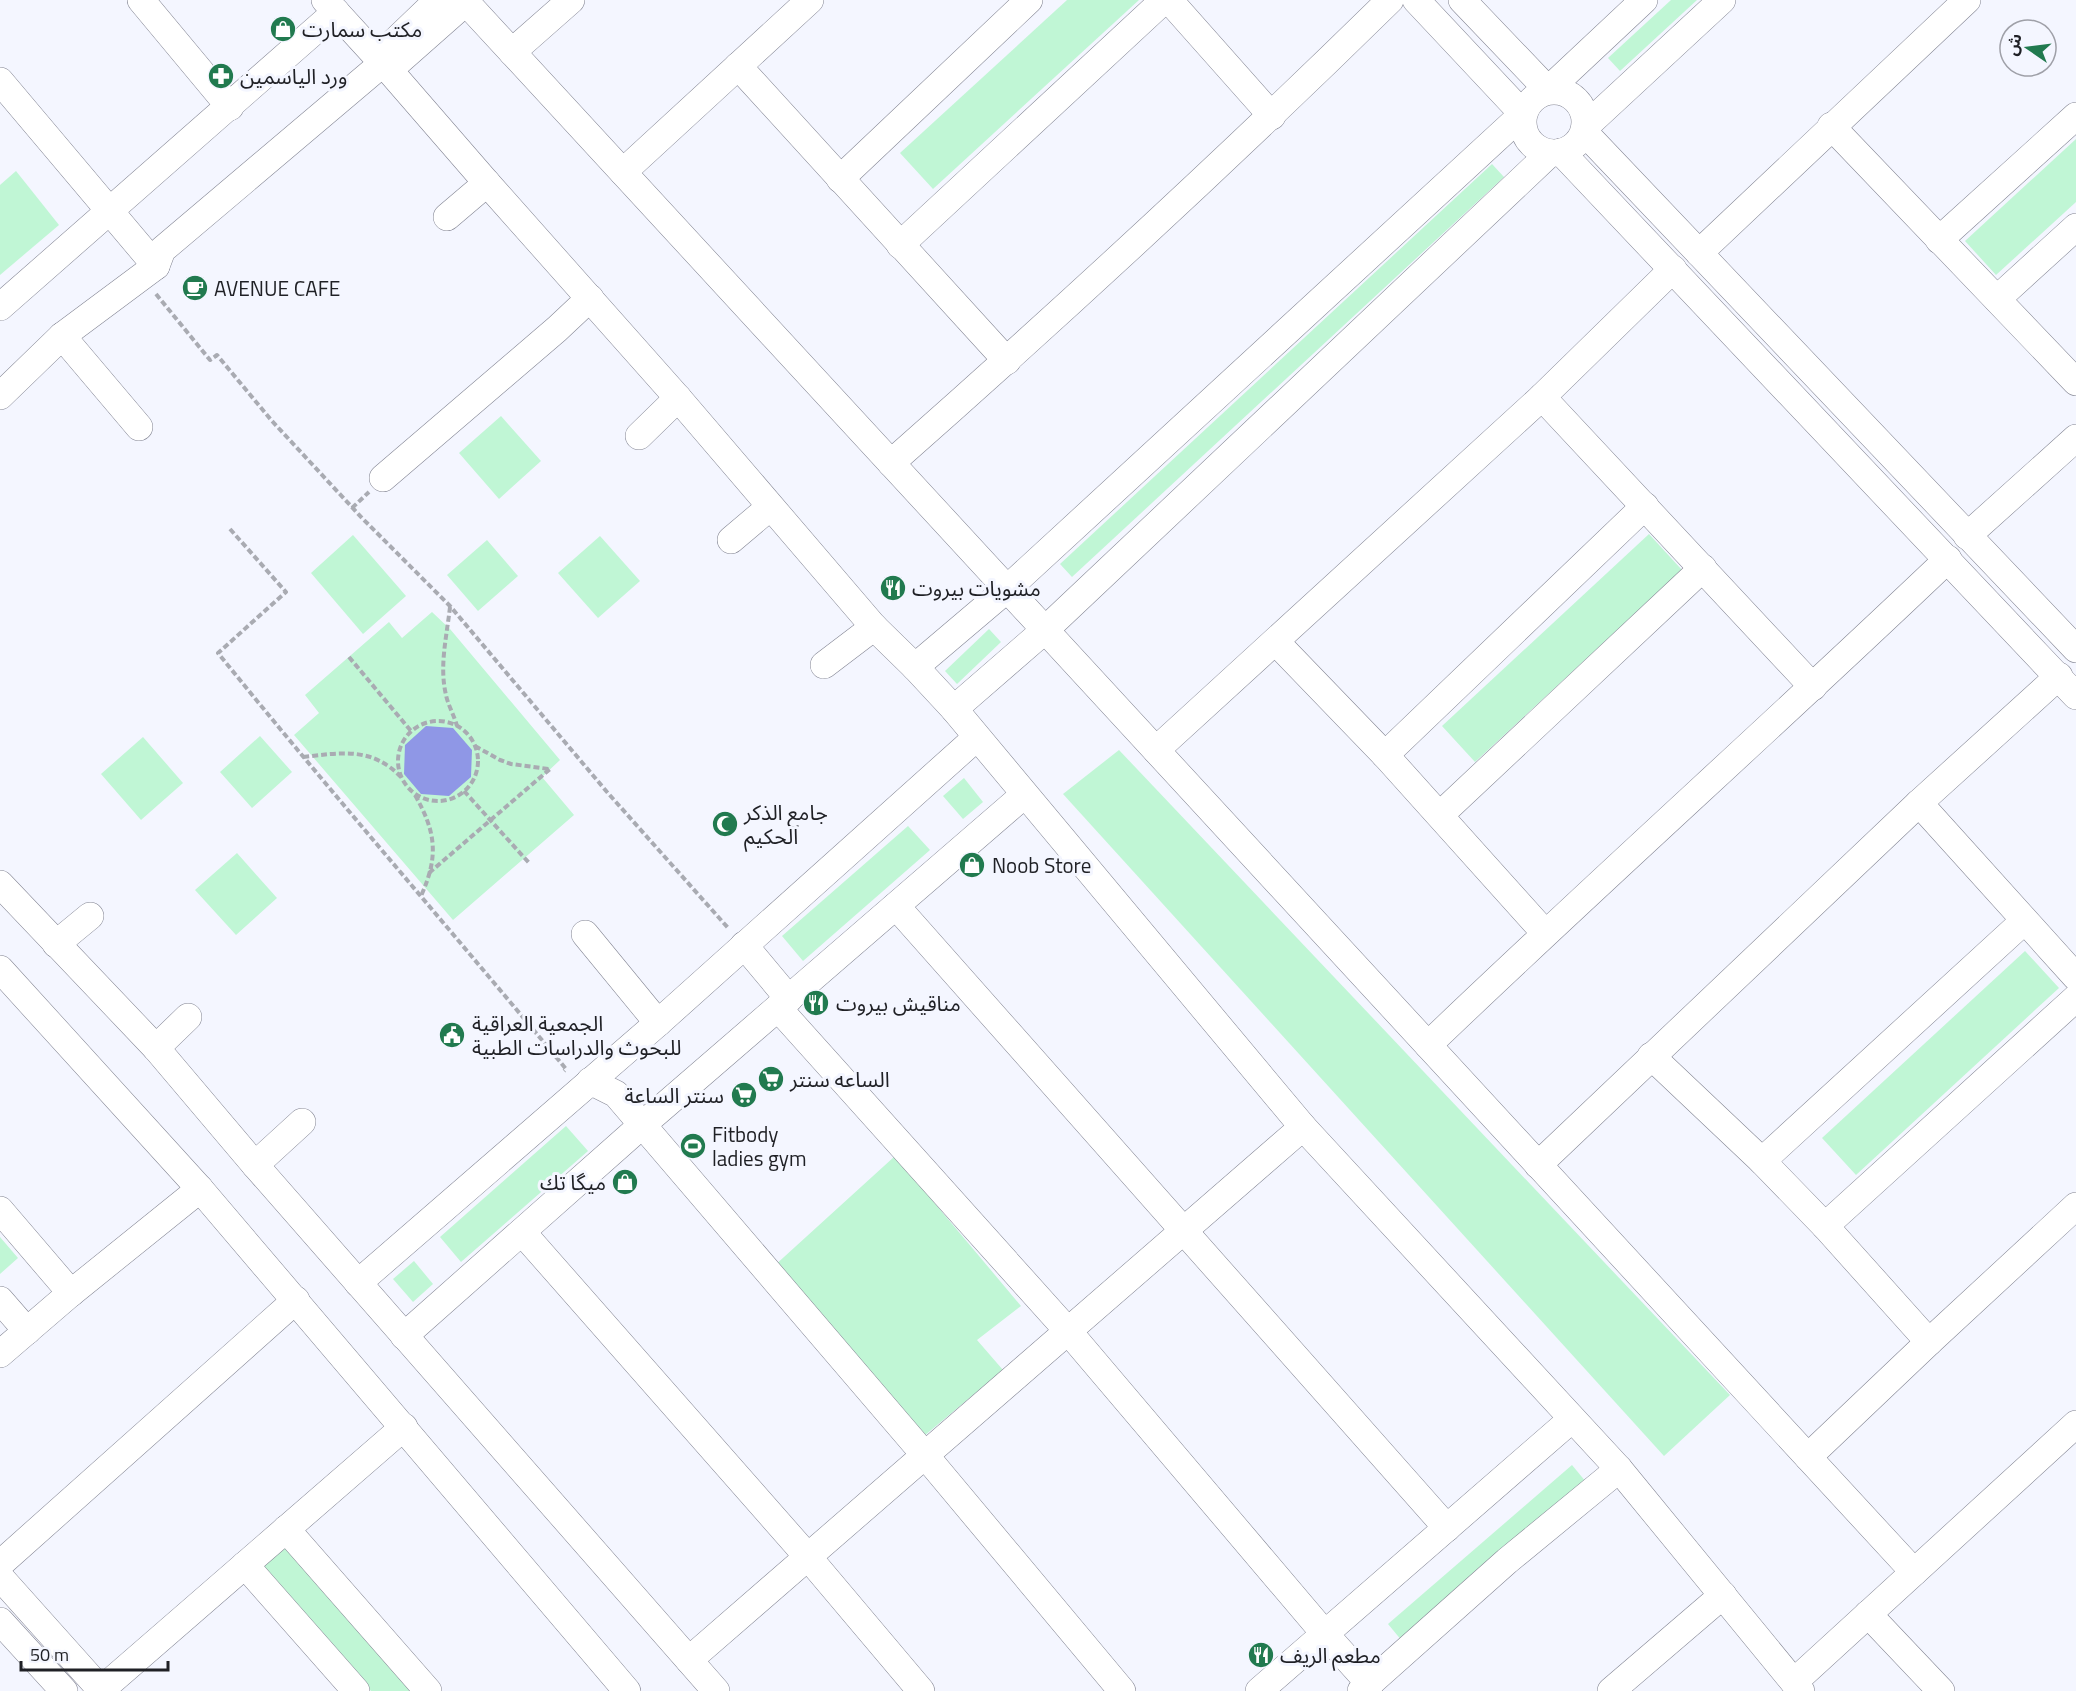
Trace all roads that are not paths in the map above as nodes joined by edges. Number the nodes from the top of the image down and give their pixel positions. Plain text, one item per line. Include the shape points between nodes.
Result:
1 (141, 0) edge
2 (438, 0) edge
3 (571, 0) edge
4 (810, 0) edge
5 (1029, 0) edge
6 (1166, 0) edge
7 (1390, 0) edge
8 (1416, 0) edge
9 (1462, 0) edge
10 (1644, 0) edge
11 (1722, 0) edge
12 (1967, 0) edge
13 (465, 1) edge
14 (330, 6) edge
15 (512, 52) junction
16 (384, 63) junction
17 (738, 66) junction
18 (0, 81) edge
19 (1548, 90) junction
20 (230, 107) junction
21 (1523, 114) junction
22 (1272, 116) junction
23 (2076, 116) edge
24 (1831, 126) junction
25 (1585, 129) junction
26 (1556, 153) junction
27 (623, 172) junction
28 (840, 179) junction
29 (487, 183) junction
30 (109, 210) junction
31 (447, 217) dead end
32 (2076, 227) edge
33 (1939, 240) junction
34 (900, 245) junction
35 (1698, 253) junction
36 (1673, 269) junction
37 (155, 279) junction
38 (590, 298) junction
39 (1997, 299) junction
40 (0, 307) edge
41 (62, 336) junction
42 (1007, 361) junction
43 (2076, 382) edge
44 (2, 389) edge
45 (1542, 397) junction
46 (678, 398) junction
47 (139, 427) dead end
48 (639, 436) dead end
49 (2076, 438) edge
50 (891, 463) junction
51 (383, 478) dead end
52 (1646, 506) junction
53 (770, 507) junction
54 (1967, 536) junction
55 (731, 540) dead end
56 (1948, 559) junction
57 (1703, 568) junction
58 (1007, 589) junction
59 (874, 627) junction
60 (1045, 630) junction
61 (1276, 642) junction
62 (2076, 649) edge
63 (824, 665) dead end
64 (915, 667) junction
65 (2067, 686) edge
66 (1814, 687) junction
67 (954, 709) junction
68 (976, 738) junction
69 (1156, 750) junction
70 (1385, 755) junction
71 (1024, 795) junction
72 (1919, 803) junction
73 (1440, 815) junction
74 (0, 884) edge
75 (896, 906) junction
76 (90, 916) dead end
77 (2024, 921) junction
78 (1545, 933) junction
79 (585, 934) dead end
80 (56, 944) junction
81 (744, 945) junction
82 (0, 969) edge
83 (2076, 977) edge
84 (2076, 998) edge
85 (784, 1003) junction
86 (188, 1017) dead end
87 (658, 1023) junction
88 (1428, 1046) junction
89 (156, 1048) junction
90 (1651, 1056) junction
91 (590, 1081) junction
92 (303, 1122) dead end
93 (641, 1126) junction
94 (1303, 1127) junction
95 (1762, 1161) junction
96 (255, 1165) junction
97 (1538, 1165) junction
98 (200, 1189) junction
99 (2076, 1206) edge
100 (0, 1210) edge
101 (1825, 1226) junction
102 (1183, 1231) junction
103 (522, 1232) junction
104 (358, 1282) junction
105 (71, 1293) junction
106 (0, 1300) edge
107 (296, 1300) junction
108 (27, 1331) junction
109 (1068, 1331) junction
110 (404, 1336) junction
111 (1929, 1342) junction
112 (0, 1354) edge
113 (1572, 1419) junction
114 (2076, 1424) edge
115 (404, 1427) junction
116 (924, 1454) junction
117 (1808, 1457) junction
118 (1619, 1469) junction
119 (286, 1528) junction
120 (1447, 1528) junction
121 (808, 1557) junction
122 (0, 1564) edge
123 (245, 1565) junction
124 (1914, 1572) junction
125 (0, 1577) edge
126 (1723, 1595) junction
127 (1868, 1614) junction
128 (0, 1621) edge
129 (1325, 1634) junction
130 (689, 1660) junction
131 (1366, 1687) edge
132 (1798, 1687) edge
133 (101, 1690) edge
134 (64, 1691) edge
135 (356, 1691) edge
136 (428, 1691) edge
137 (627, 1691) edge
138 (716, 1691) edge
139 (921, 1691) edge
140 (1122, 1691) edge
141 (1259, 1691) edge
142 (1611, 1691) edge
143 (1941, 1691) edge

1 - 20 street
2 - 16 street
3 - 15 street
4 - 17 street
5 - 28 street
6 - 22 street
6 - 34 street
7 - 22 street
8 - 21 street
9 - 19 street
10 - 19 street
11 - 25 street
12 - 24 street
13 - 15 street
13 - 16 street
14 - 16 street
14 - 20 street
15 - 27 street
16 - 29 street
16 - 37 street via 162,250
17 - 27 street
17 - 28 street
18 - 30 street
19 - 21 street via 1531,100
19 - 25 street via 1576,98 1585,116
20 - 30 street
21 - 26 street via 1523,128 1533,145
21 - 58 street
22 - 42 street
23 - 33 street
24 - 33 street
24 - 35 street
25 - 26 street via 1571,148
25 - 35 street
26 - 36 street
26 - 60 street
27 - 50 street
28 - 34 street
29 - 31 street
29 - 38 street
30 - 37 street
30 - 40 street
32 - 39 street
33 - 39 street
34 - 42 street
35 - 54 street
36 - 45 street
36 - 56 street
37 - 41 street
38 - 46 street
38 - 51 street
39 - 43 street
41 - 44 street
41 - 47 street
42 - 50 street
45 - 52 street
45 - 61 street
46 - 48 street
46 - 53 street
49 - 54 street
50 - 58 street
52 - 57 street
52 - 70 street
53 - 55 street
53 - 59 street
54 - 62 street
56 - 65 street
56 - 66 street
57 - 66 street
57 - 73 street
58 - 60 street
58 - 64 street
59 - 63 street
59 - 64 street
60 - 67 street
60 - 69 street
61 - 69 street
61 - 70 street
64 - 67 street
65 - 72 street
66 - 78 street
67 - 68 street
68 - 71 street
68 - 81 street
69 - 88 street
70 - 73 street
71 - 75 street
71 - 94 street
72 - 77 street
72 - 90 street
73 - 78 street
74 - 80 street
75 - 85 street
75 - 102 street
76 - 80 street
77 - 83 street
77 - 95 street
78 - 88 street
79 - 87 street
80 - 89 street
81 - 85 street
81 - 87 street
82 - 98 street
84 - 101 street
85 - 93 street
85 - 109 street
86 - 89 street
87 - 91 street
88 - 97 street
89 - 96 street
90 - 95 street
90 - 97 street
91 - 93 street via 615,1094
91 - 104 street
92 - 96 street
93 - 103 street
93 - 116 street
94 - 102 street
94 - 113 street
95 - 101 street
96 - 104 street
97 - 117 street
98 - 105 street
98 - 107 street
99 - 111 street
100 - 105 street
101 - 111 street
102 - 109 street
102 - 120 street
103 - 110 street
103 - 121 street
104 - 110 street
105 - 108 street
106 - 108 street
107 - 115 street
107 - 122 street
108 - 112 street
109 - 116 street
109 - 129 street
110 - 130 street
111 - 117 street
113 - 118 street
113 - 120 street
114 - 124 street
115 - 119 street
115 - 137 street
116 - 121 street
116 - 140 street
117 - 124 street
118 - 126 street
118 - 131 street via 1507,1561
119 - 123 street
119 - 136 street
120 - 129 street
121 - 130 street
121 - 139 street
123 - 133 street
123 - 135 street
124 - 127 street
125 - 133 street
126 - 132 street
126 - 142 street
127 - 132 street
127 - 143 street
128 - 134 street
129 - 131 street
129 - 141 street
130 - 138 street

